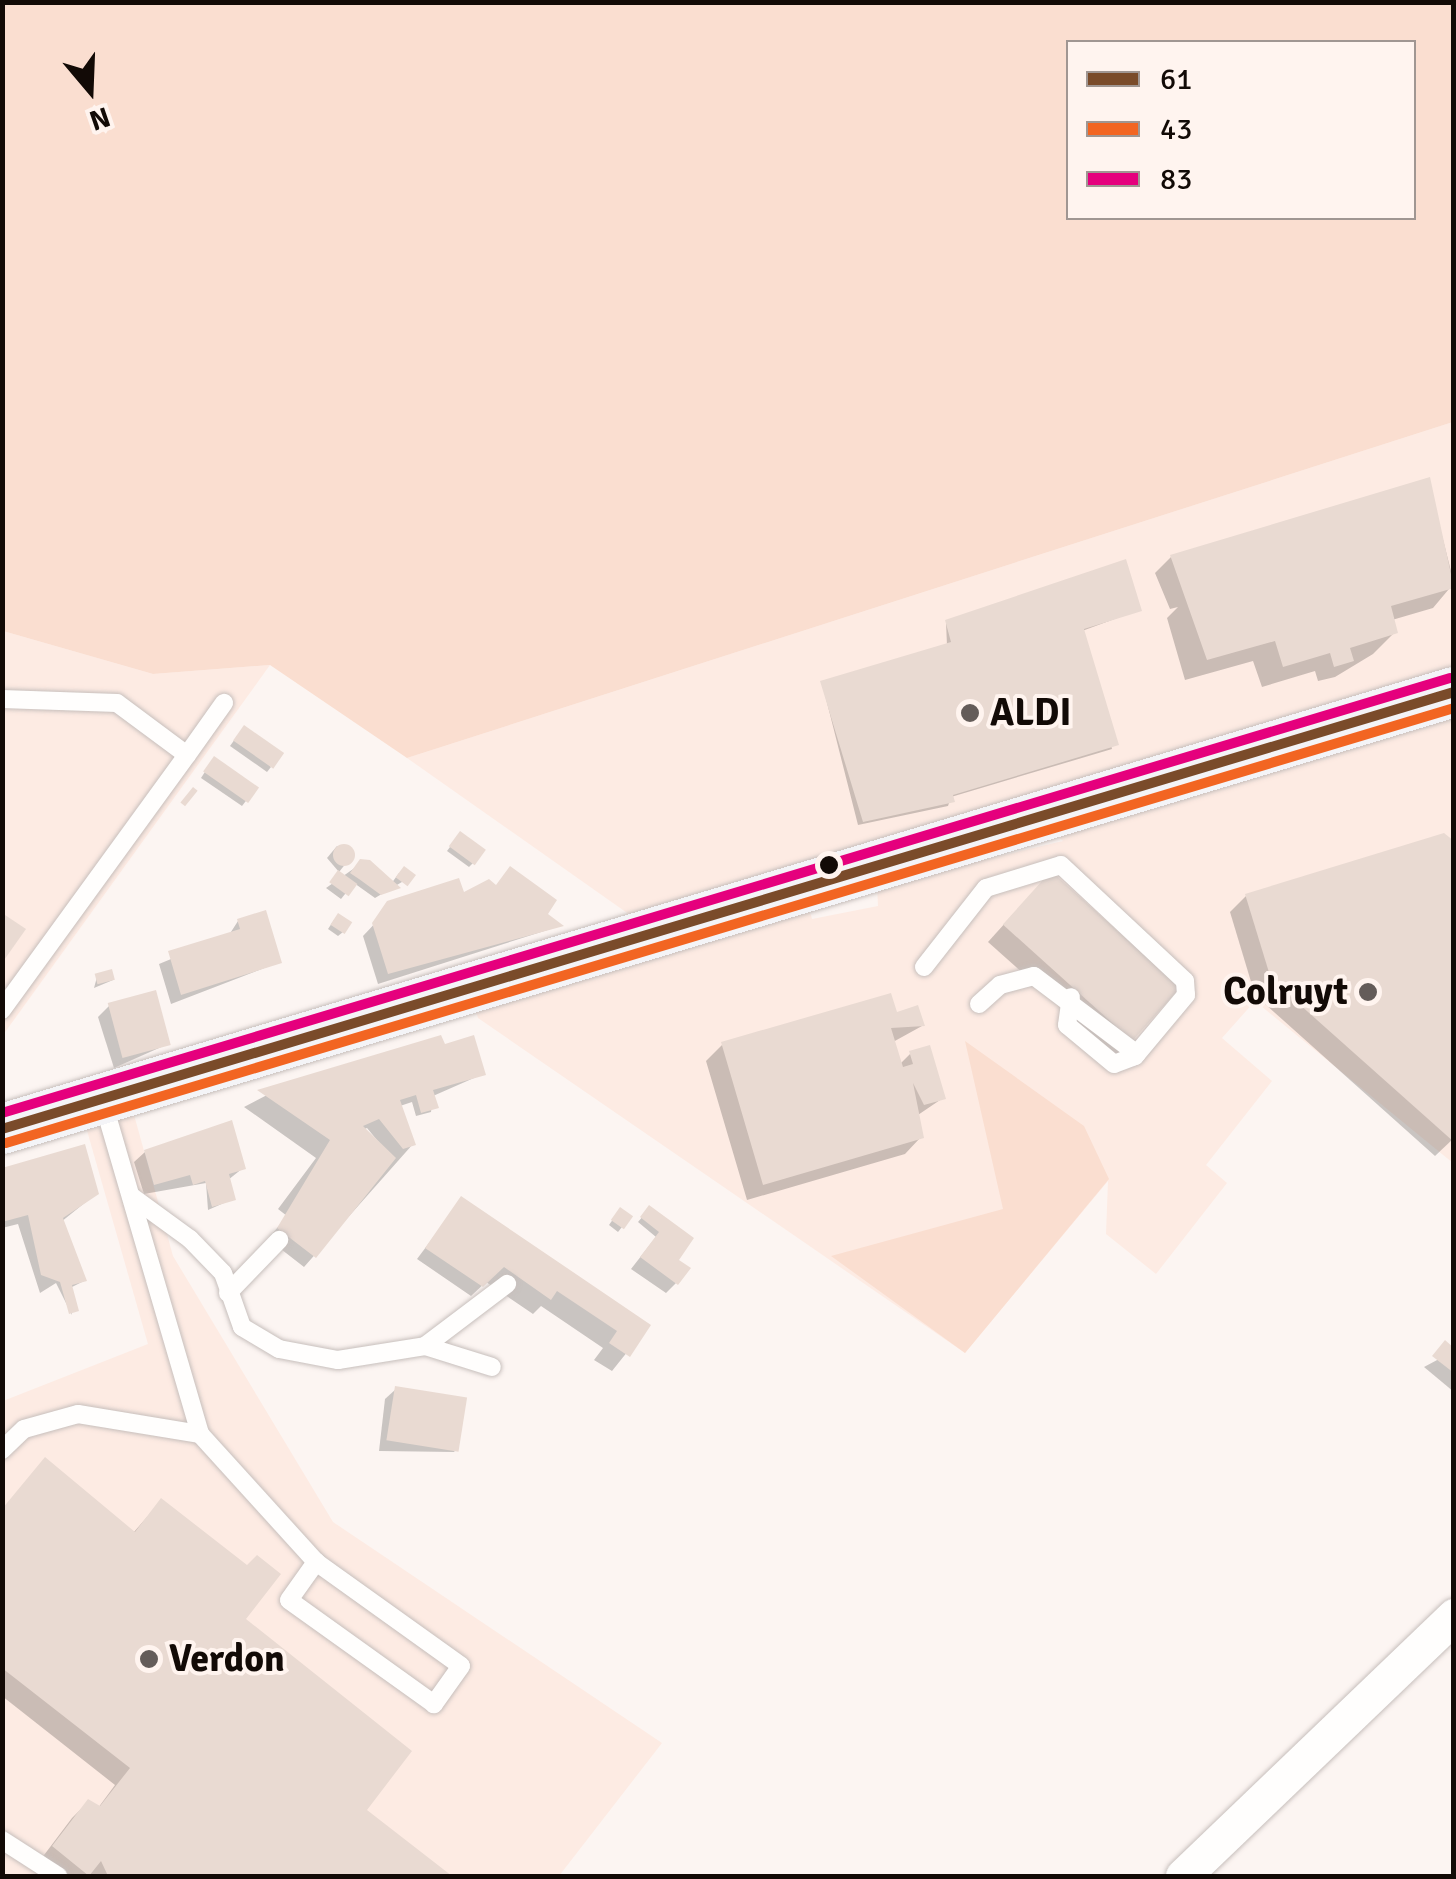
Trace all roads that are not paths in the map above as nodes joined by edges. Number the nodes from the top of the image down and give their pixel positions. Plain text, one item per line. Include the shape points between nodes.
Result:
1 (1454, 692) edge
2 (2, 699) edge
3 (224, 704) dead end
4 (187, 755) junction
5 (924, 967) dead end
6 (979, 1004) dead end
7 (2, 1010) edge
8 (103, 1100) junction
9 (2, 1129) edge
10 (131, 1196) junction
11 (278, 1240) dead end
12 (507, 1284) dead end
13 (228, 1293) junction
14 (425, 1346) junction
15 (492, 1366) dead end
16 (200, 1434) junction
17 (2, 1450) edge
18 (316, 1562) junction
19 (1454, 1616) edge
20 (2, 1840) edge
21 (58, 1876) edge
22 (1183, 1876) edge

1 - 8 main road
2 - 4 lane via 116,704
3 - 4 lane
4 - 7 lane
5 - 6 lane via 986,888 1061,865 1185,981 1186,996 1137,1054 1071,996 1034,976 1000,985
8 - 9 main road
8 - 10 lane
10 - 13 lane via 190,1239 223,1274
10 - 16 lane
11 - 13 lane
12 - 14 lane
13 - 14 lane via 242,1326 279,1349 338,1360
14 - 15 lane
16 - 17 lane via 78,1414 24,1429
16 - 18 lane
18 - 18 lane via 289,1600 434,1704 462,1666
19 - 22 street
20 - 21 lane

